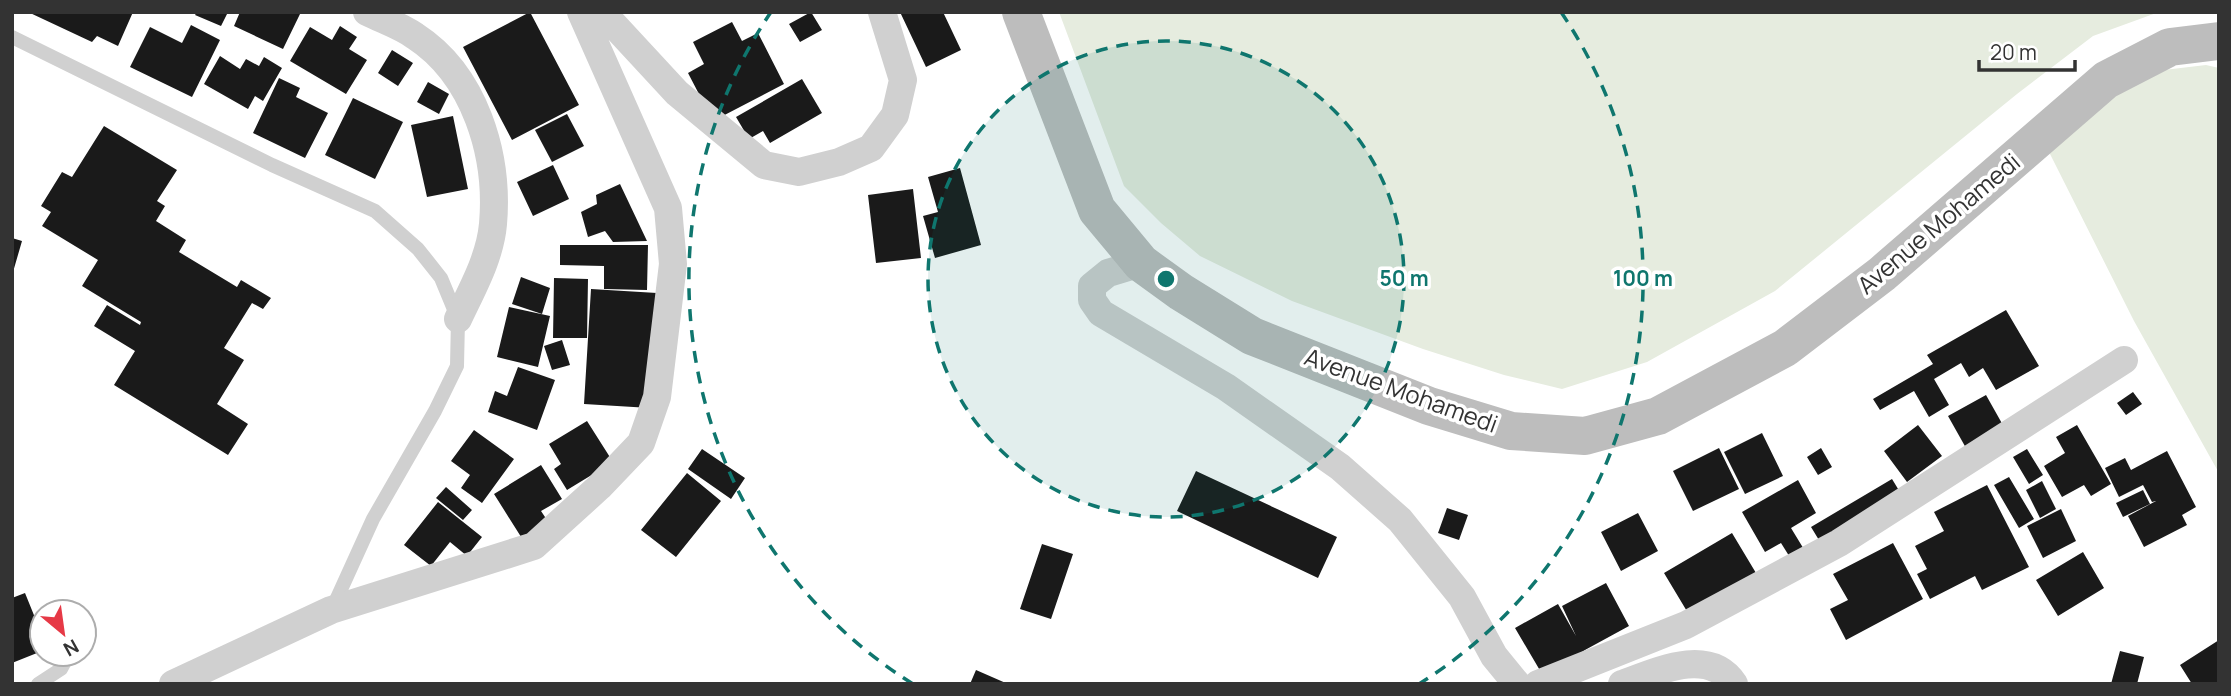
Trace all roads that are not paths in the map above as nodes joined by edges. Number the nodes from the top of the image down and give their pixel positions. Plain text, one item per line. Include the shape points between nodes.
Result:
1 (367, 12) edge
2 (581, 12) edge
3 (602, 12) edge
4 (881, 12) edge
5 (1021, 12) edge
6 (12, 37) edge
7 (2219, 41) edge
8 (1141, 263) junction
9 (458, 319) junction
10 (2124, 360) dead end
11 (331, 610) junction
12 (62, 668) edge
13 (37, 684) edge
14 (173, 684) edge
15 (1517, 684) edge
16 (1538, 684) edge
17 (1622, 684) edge
18 (1734, 684) edge

1 - 9 street via 415,35 449,65 472,101 486,142 494,184 493,226 482,267
2 - 11 street via 668,208 673,264 657,397 641,443 534,546
3 - 4 street via 677,93 764,165 799,172 871,148 895,115 903,80
5 - 8 main road, Avenue Mohamedi via 1097,210
6 - 9 lane via 375,211 418,249 441,278
7 - 8 main road, Avenue Mohamedi via 2170,47 2106,80 1882,274 1785,348 1658,416 1585,436 1511,431 1429,406 1251,336
8 - 15 street via 1108,272 1092,286 1092,300 1101,313 1226,387 1340,467 1400,520 1462,597 1494,656
9 - 11 lane via 457,366 373,519
10 - 16 street via 1839,543 1686,625
11 - 14 street
12 - 13 lane
17 - 18 street via 1675,665 1711,666

